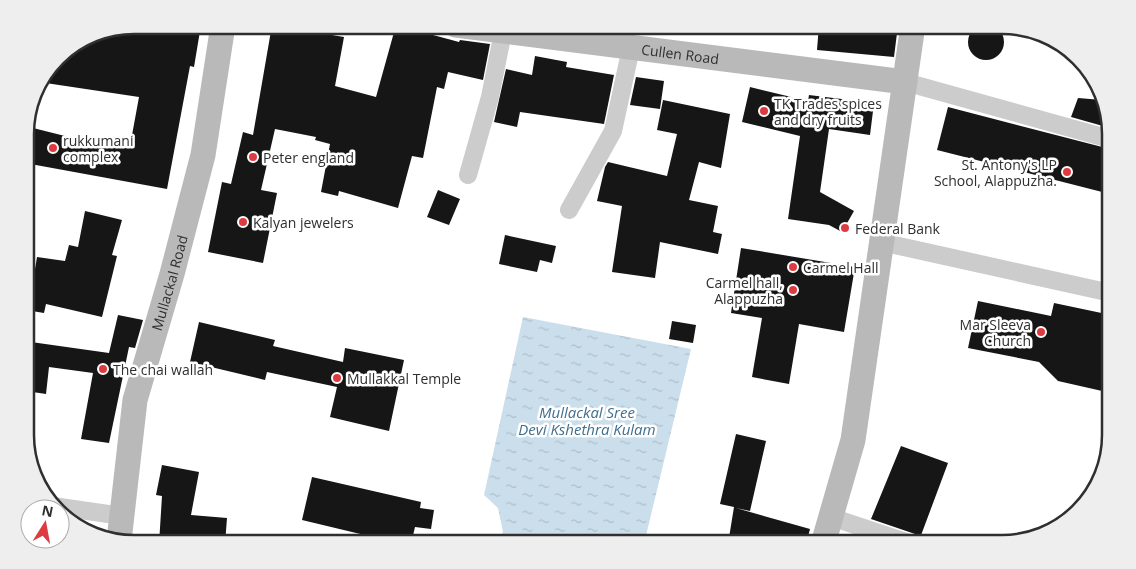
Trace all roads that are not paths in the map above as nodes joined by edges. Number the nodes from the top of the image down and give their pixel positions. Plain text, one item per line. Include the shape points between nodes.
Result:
1 (222, 34) edge
2 (503, 34) edge
3 (519, 34) edge
4 (912, 34) edge
5 (631, 48) junction
6 (904, 82) junction
7 (1102, 137) edge
8 (468, 175) dead end
9 (569, 210) dead end
10 (881, 242) junction
11 (1102, 291) edge
12 (70, 508) edge
13 (122, 516) junction
14 (831, 517) junction
15 (120, 534) edge
16 (826, 535) edge
17 (885, 535) edge

1 - 13 main road, Mullackal Road via 203,155 135,400
2 - 8 street via 490,98
3 - 5 main road, Cullen Road
4 - 6 main road
5 - 6 main road, Cullen Road
5 - 9 street via 613,131
6 - 7 street
6 - 10 main road
10 - 11 street
10 - 14 main road via 852,440
12 - 13 street
13 - 15 main road, Mullackal Road
14 - 16 main road
14 - 17 street

